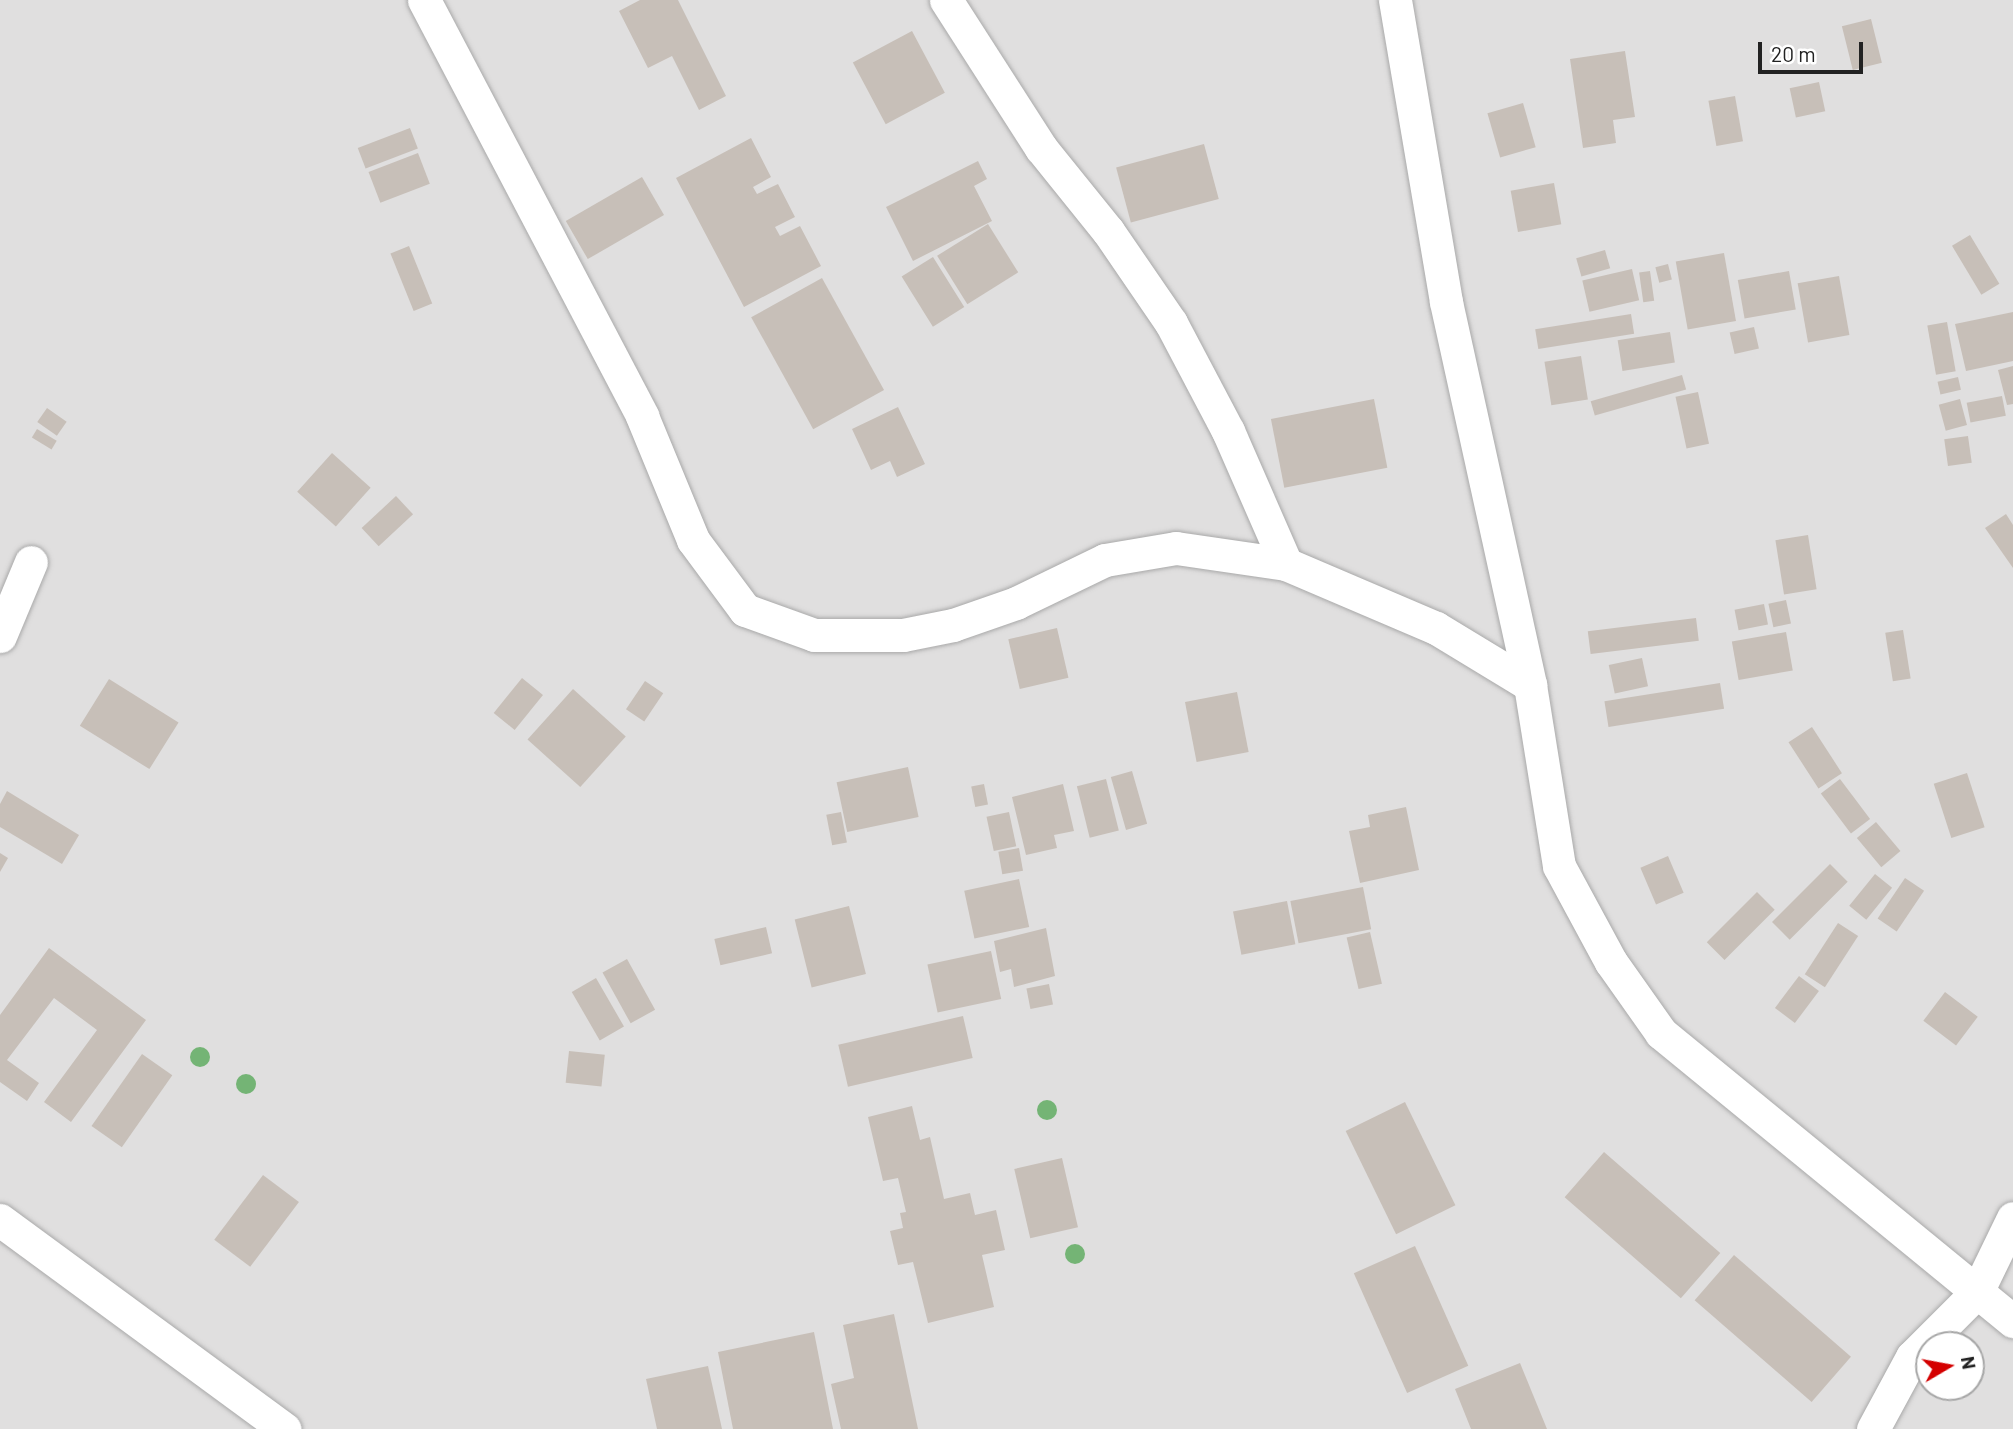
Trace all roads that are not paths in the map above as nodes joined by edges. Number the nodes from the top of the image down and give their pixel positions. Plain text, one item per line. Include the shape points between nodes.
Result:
1 (424, 0) edge
2 (946, 0) edge
3 (1395, 0) edge
4 (31, 562) dead end
5 (1286, 564) junction
6 (0, 636) edge
7 (1530, 685) junction
8 (2013, 1218) edge
9 (0, 1220) edge
10 (1977, 1292) junction
11 (2013, 1321) edge
12 (284, 1429) edge
13 (1873, 1429) edge

1 - 5 street via 642,416 693,540 745,610 814,635 903,635 953,625 1016,603 1105,560 1176,548
2 - 5 street via 1041,148 1108,230 1171,323 1228,431
3 - 7 street via 1446,302
4 - 6 street
5 - 7 street via 1436,628
7 - 10 street via 1559,866 1611,962 1661,1033
8 - 10 street
9 - 12 street
10 - 11 street
10 - 13 street via 1912,1357

